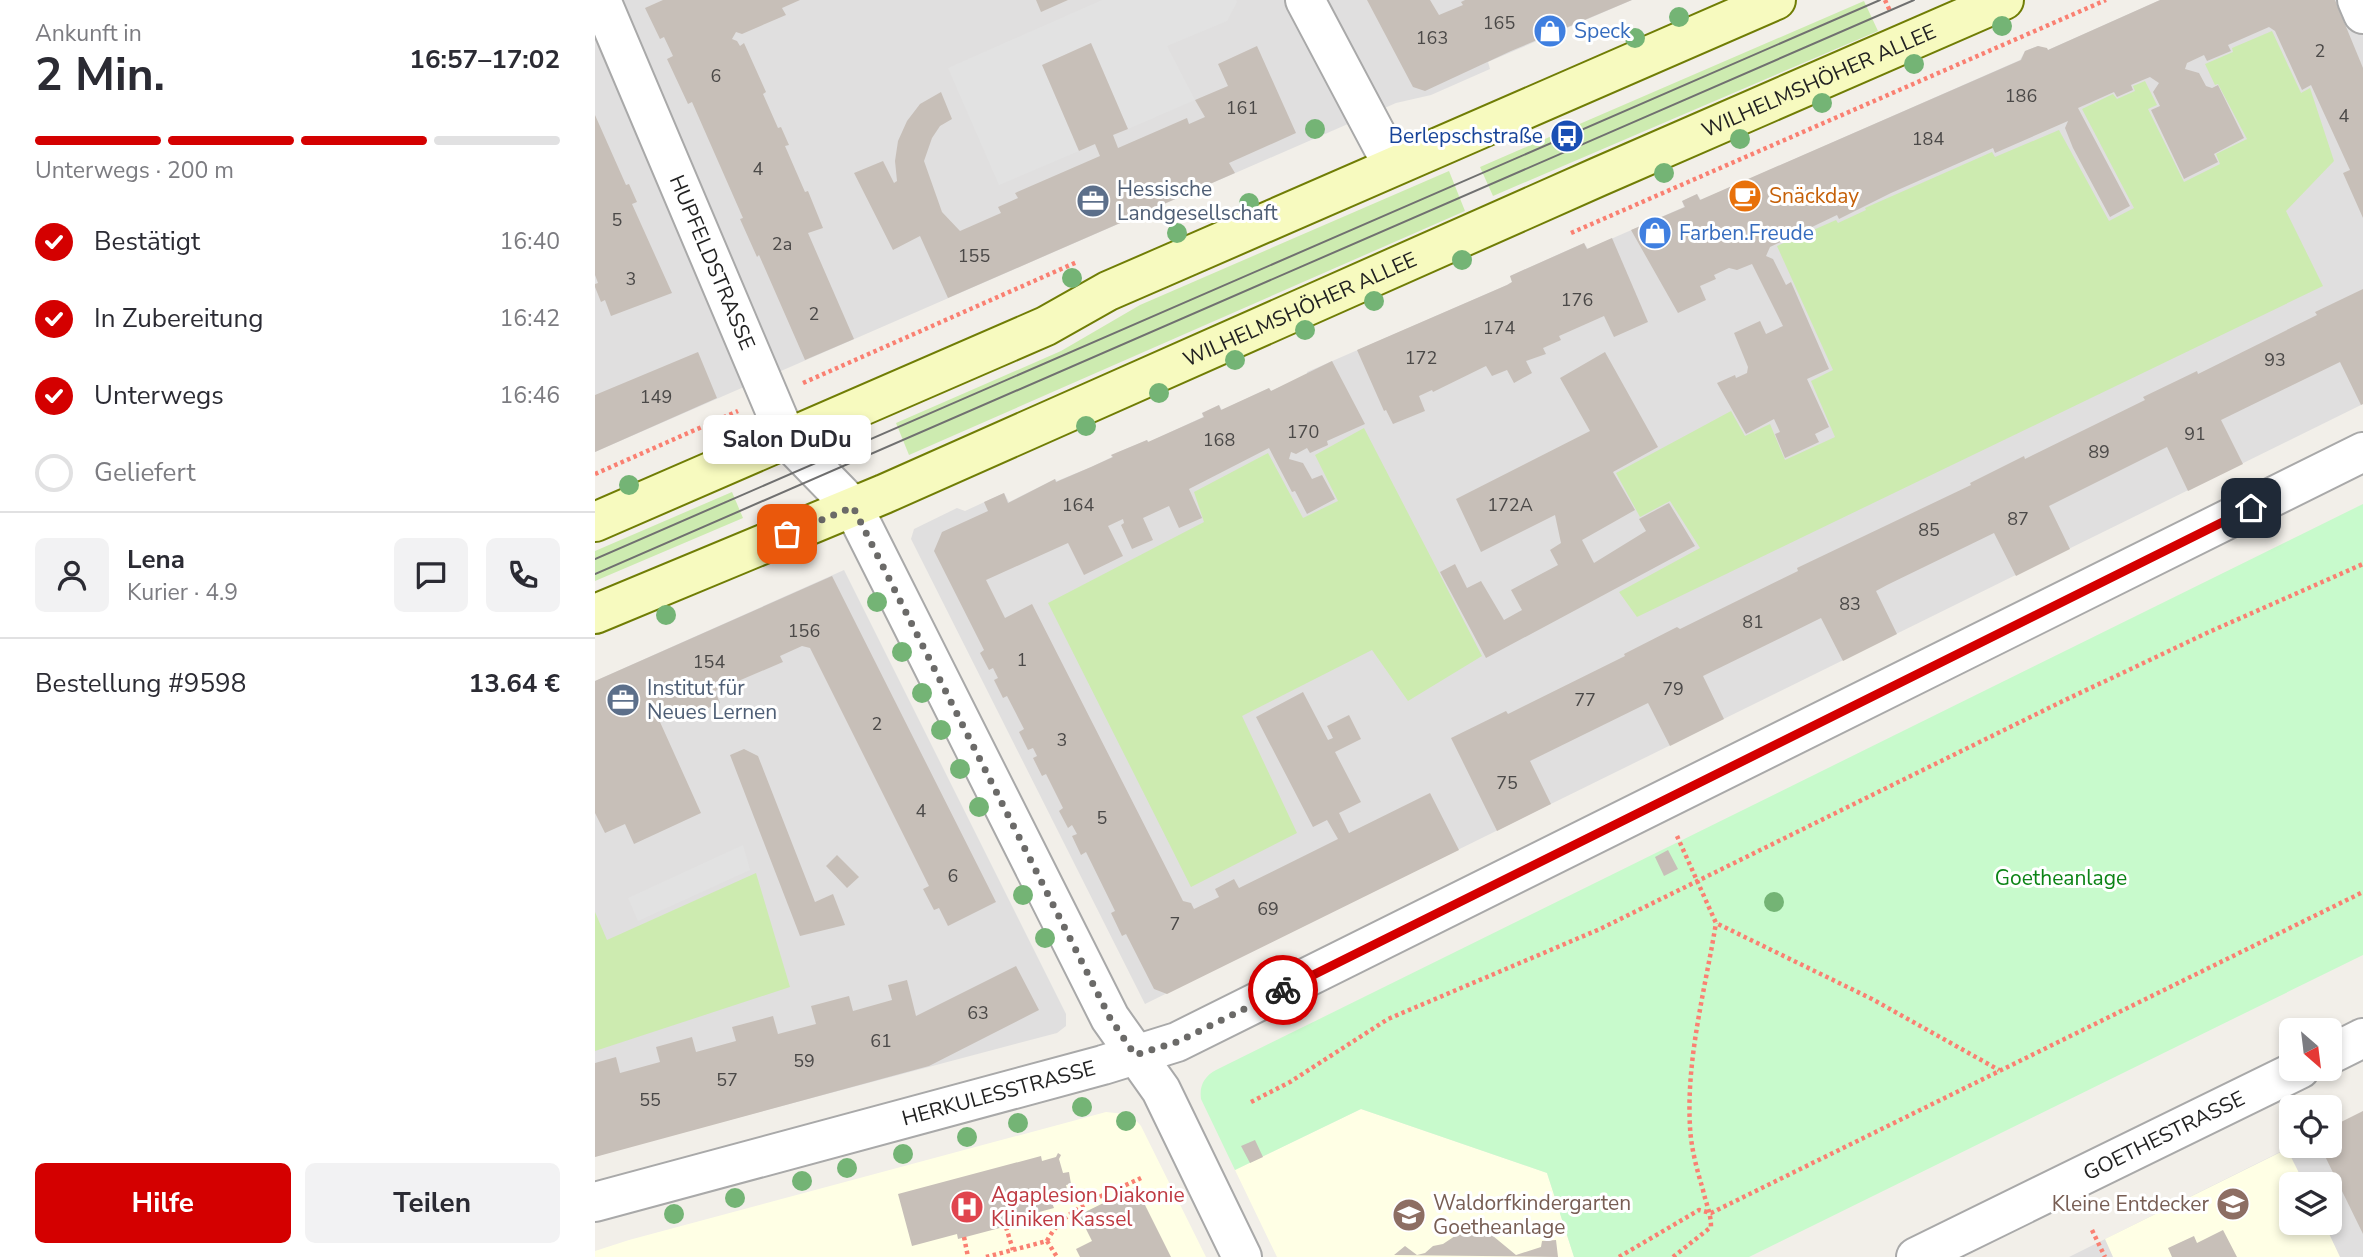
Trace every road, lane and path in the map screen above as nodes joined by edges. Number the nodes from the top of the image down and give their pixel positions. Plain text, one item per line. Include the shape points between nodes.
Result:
1 (601, 0) edge
2 (1305, 0) edge
3 (1776, 0) edge
4 (2004, 0) edge
5 (2357, 0) edge
6 (2363, 14) edge
7 (1393, 166) junction
8 (1081, 261) dead end
9 (769, 398) junction
10 (787, 439) junction
11 (2363, 452) edge
12 (595, 474) edge
13 (853, 507) junction
14 (595, 522) edge
15 (2363, 564) edge
16 (595, 614) edge
17 (1677, 836) dead end
18 (1697, 881) junction
19 (2363, 892) edge
20 (1716, 923) junction
21 (2363, 1038) edge
22 (2342, 1048) edge
23 (1135, 1055) junction
24 (1999, 1070) junction
25 (2279, 1079) edge
26 (1251, 1102) dead end
27 (1141, 1178) dead end
28 (595, 1202) edge
29 (1711, 1213) junction
30 (1006, 1227) dead end
31 (2092, 1230) dead end
32 (964, 1237) dead end
33 (1047, 1241) junction
34 (1013, 1250) junction
35 (968, 1257) edge
36 (986, 1257) edge
37 (1057, 1257) edge
38 (1242, 1257) edge
39 (1619, 1257) edge
40 (1673, 1257) edge
41 (1916, 1257) edge
42 (2105, 1257) edge

1 - 9 street, HUPFELDSTRASSE
2 - 7 street
3 - 7 main road
4 - 13 main road, WILHELMSHÖHER ALLEE
5 - 6 street
7 - 10 main road
8 - 9 path
9 - 10 street, HUPFELDSTRASSE
9 - 12 path
10 - 13 street, HUPFELDSTRASSE
10 - 14 main road
11 - 23 street, HERKULESSTRASSE via 1177,1042
13 - 16 main road, WILHELMSHÖHER ALLEE
13 - 23 street, HUPFELDSTRASSE via 1110,1018
15 - 18 path via 2136,666
17 - 18 path
18 - 20 path
18 - 26 path via 1600,929 1388,1019
19 - 24 path
20 - 24 path via 1872,999
20 - 29 path via 1689,1103 1697,1169
21 - 22 street
23 - 28 street, HERKULESSTRASSE
23 - 38 street, HUPFELDSTRASSE via 1161,1090
24 - 29 path
25 - 41 street, GOETHESTRASSE
27 - 33 path via 1074,1211
29 - 39 path via 1699,1210
29 - 40 path via 1711,1227
30 - 34 path
31 - 42 path
32 - 35 path
33 - 34 path
33 - 37 path
34 - 36 path

